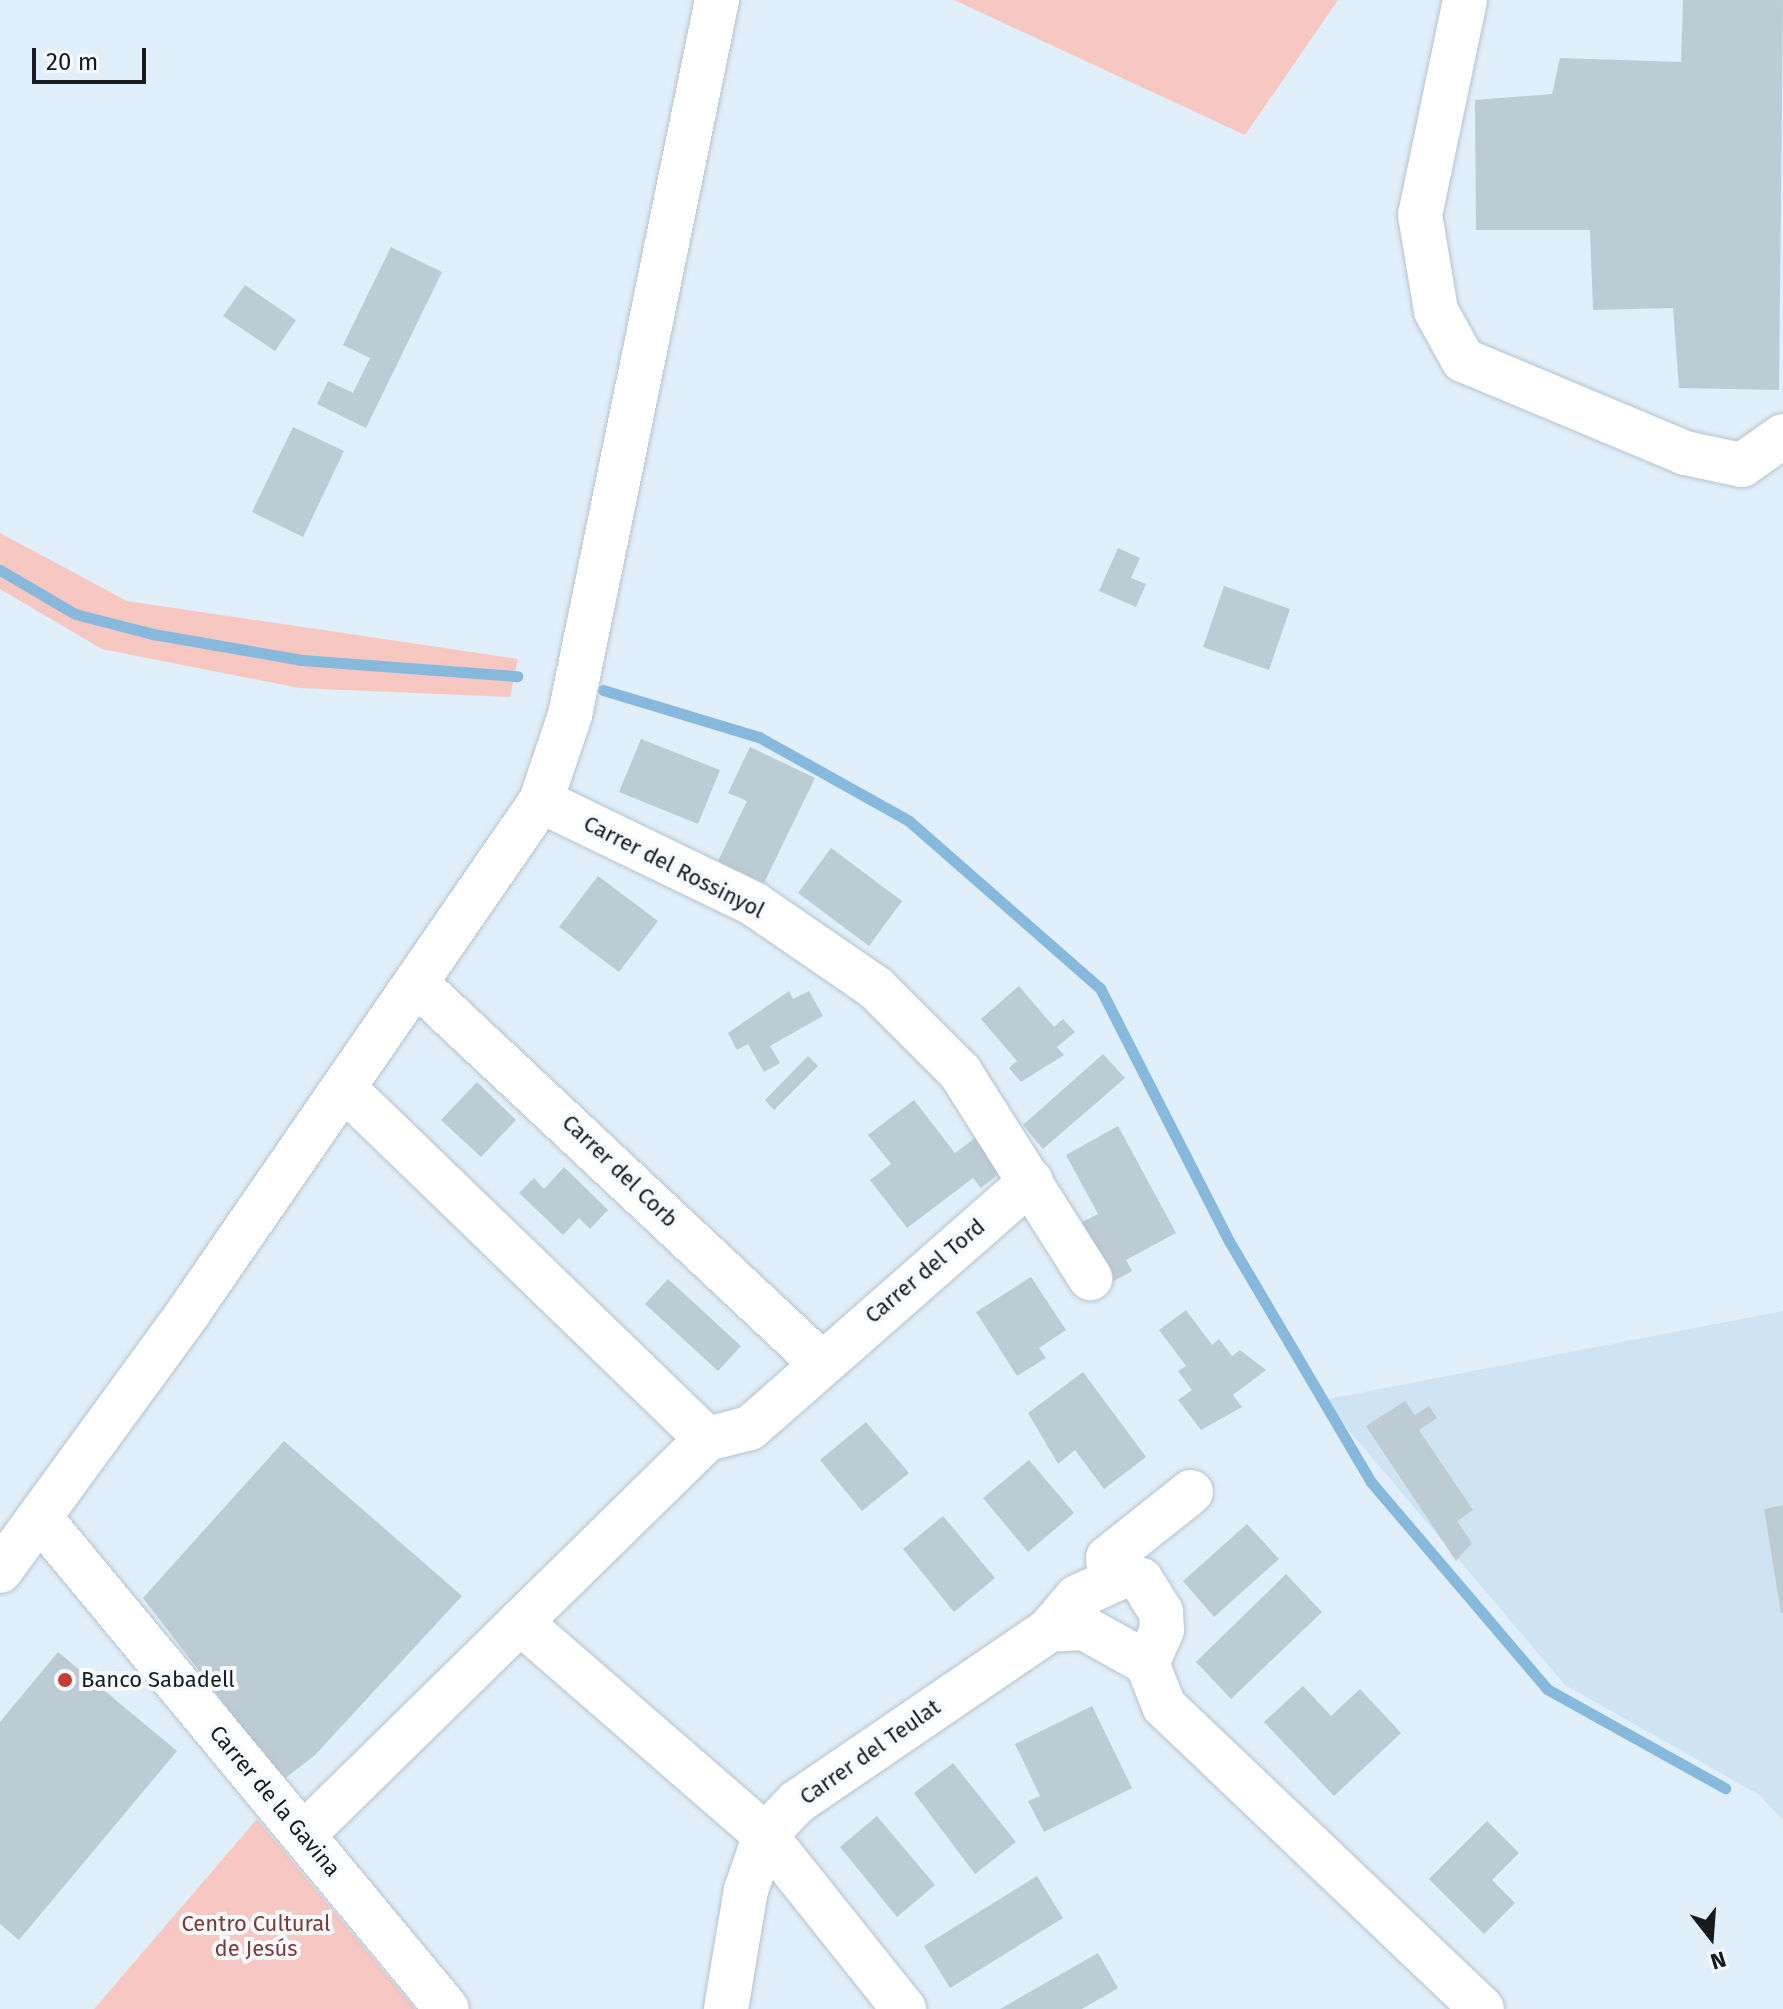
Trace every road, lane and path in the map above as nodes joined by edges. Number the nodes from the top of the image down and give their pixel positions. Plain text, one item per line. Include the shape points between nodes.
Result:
1 (717, 0) edge
2 (1465, 0) edge
3 (1783, 436) edge
4 (541, 801) junction
5 (418, 985) junction
6 (345, 1089) junction
7 (1031, 1181) junction
8 (1090, 1278) dead end
9 (819, 1361) junction
10 (707, 1439) junction
11 (1191, 1492) dead end
12 (41, 1519) junction
13 (0, 1571) edge
14 (1110, 1577) junction
15 (520, 1622) junction
16 (1049, 1630) junction
17 (1147, 1663) junction
18 (303, 1835) junction
19 (765, 1835) junction
20 (447, 2009) edge
21 (726, 2009) edge
22 (904, 2009) edge
23 (1482, 2009) edge

1 - 4 street via 570,715
2 - 3 street via 1420,215 1436,311 1463,360 1685,453 1742,465
4 - 5 street
4 - 7 street, Carrer del Rossinyol via 754,904 876,988 960,1072
5 - 6 street
5 - 9 street, Carrer del Corb
6 - 10 street
6 - 12 street
7 - 8 street, Carrer del Rossinyol
7 - 9 street, Carrer del Tord
9 - 10 street, Carrer del Tord via 750,1428
10 - 15 street
11 - 14 street via 1108,1558
12 - 13 street
12 - 18 street, Carrer de la Gavina
14 - 16 street, Carrer del Teulat via 1077,1597
14 - 17 street via 1141,1580 1161,1612 1162,1630
15 - 18 street
15 - 19 street
16 - 17 street via 1084,1628
16 - 19 street, Carrer del Teulat via 797,1802
17 - 23 street via 1164,1706
18 - 20 street, Carrer de la Gavina
19 - 21 street, Carrer del Teulat via 746,1890
19 - 22 street

